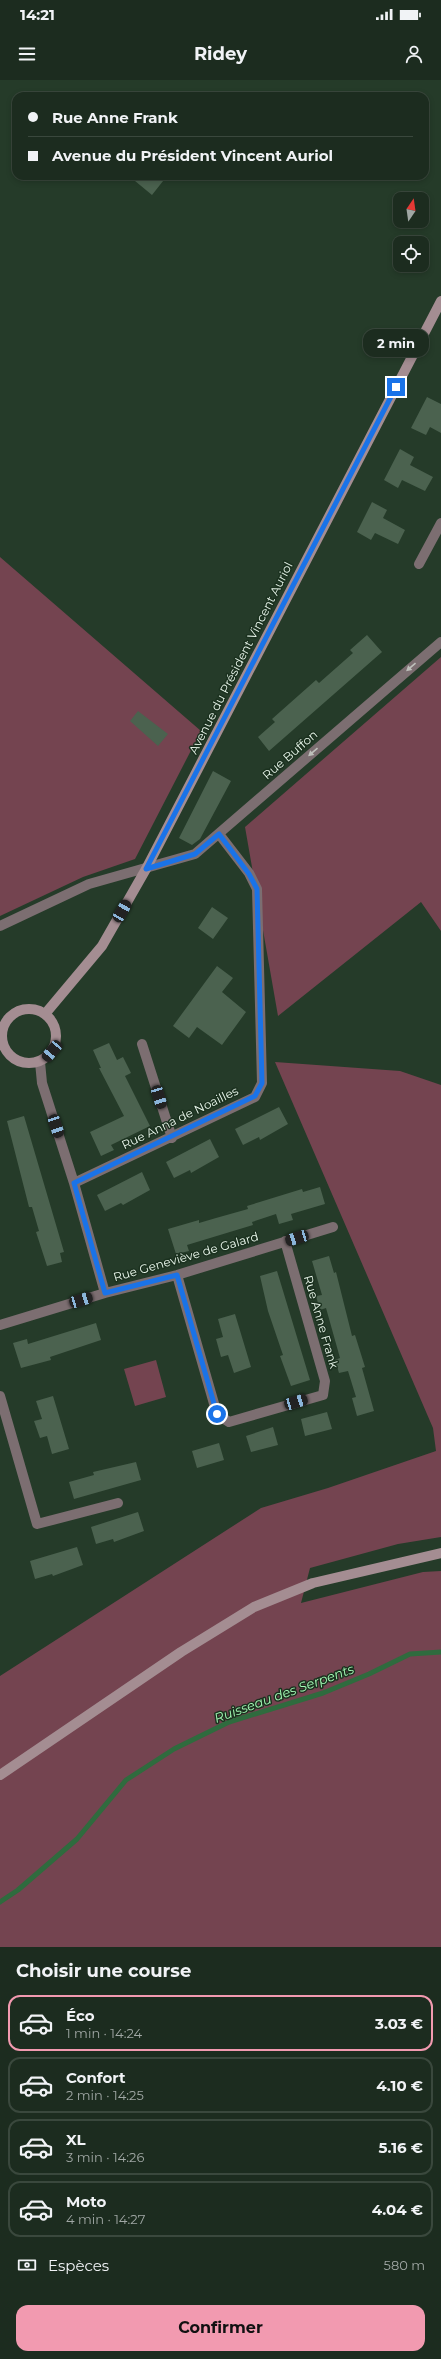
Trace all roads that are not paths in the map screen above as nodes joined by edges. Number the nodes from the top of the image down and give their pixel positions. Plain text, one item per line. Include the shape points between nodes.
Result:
1 (441, 301) edge
2 (441, 523) edge
3 (419, 564) dead end
4 (441, 642) edge
5 (219, 834) junction
6 (146, 869) junction
7 (0, 926) edge
8 (45, 1014) junction
9 (142, 1044) dead end
10 (3, 1054) edge
11 (40, 1062) junction
12 (172, 1138) junction
13 (74, 1183) junction
14 (333, 1227) dead end
15 (285, 1241) junction
16 (177, 1275) junction
17 (105, 1293) junction
18 (0, 1325) edge
19 (0, 1396) edge
20 (118, 1503) dead end
21 (441, 1553) edge
22 (0, 1775) edge

1 - 6 main road, Avenue du Président Vincent Auriol
2 - 3 street
4 -> 5 street, Rue Buffon
5 - 6 street, Rue Buffon via 195,854
5 - 12 street, Rue Anna de Noailles via 257,889 262,1083 255,1096
6 - 7 street, Rue Buffon via 132,870 90,884
6 - 8 main road, Avenue du Président Vincent Auriol via 102,946
8 - 10 main road via 38,1010 23,1010 9,1017 2,1030
8 - 11 main road via 55,1027 56,1035 52,1051
9 - 12 street
10 - 11 main road via 25,1064
11 - 13 street via 42,1083
12 - 13 street, Rue Anna de Noailles
13 - 17 street
14 - 15 street, Rue Geneviève de Galard
15 - 16 street, Rue Geneviève de Galard
15 - 16 street, Rue Anne Frank via 325,1381 323,1394 229,1422 217,1414
16 - 17 street, Rue Geneviève de Galard
17 - 18 street, Rue Geneviève de Galard
19 - 20 street via 37,1524
21 - 22 main road via 313,1583 254,1607 118,1694

